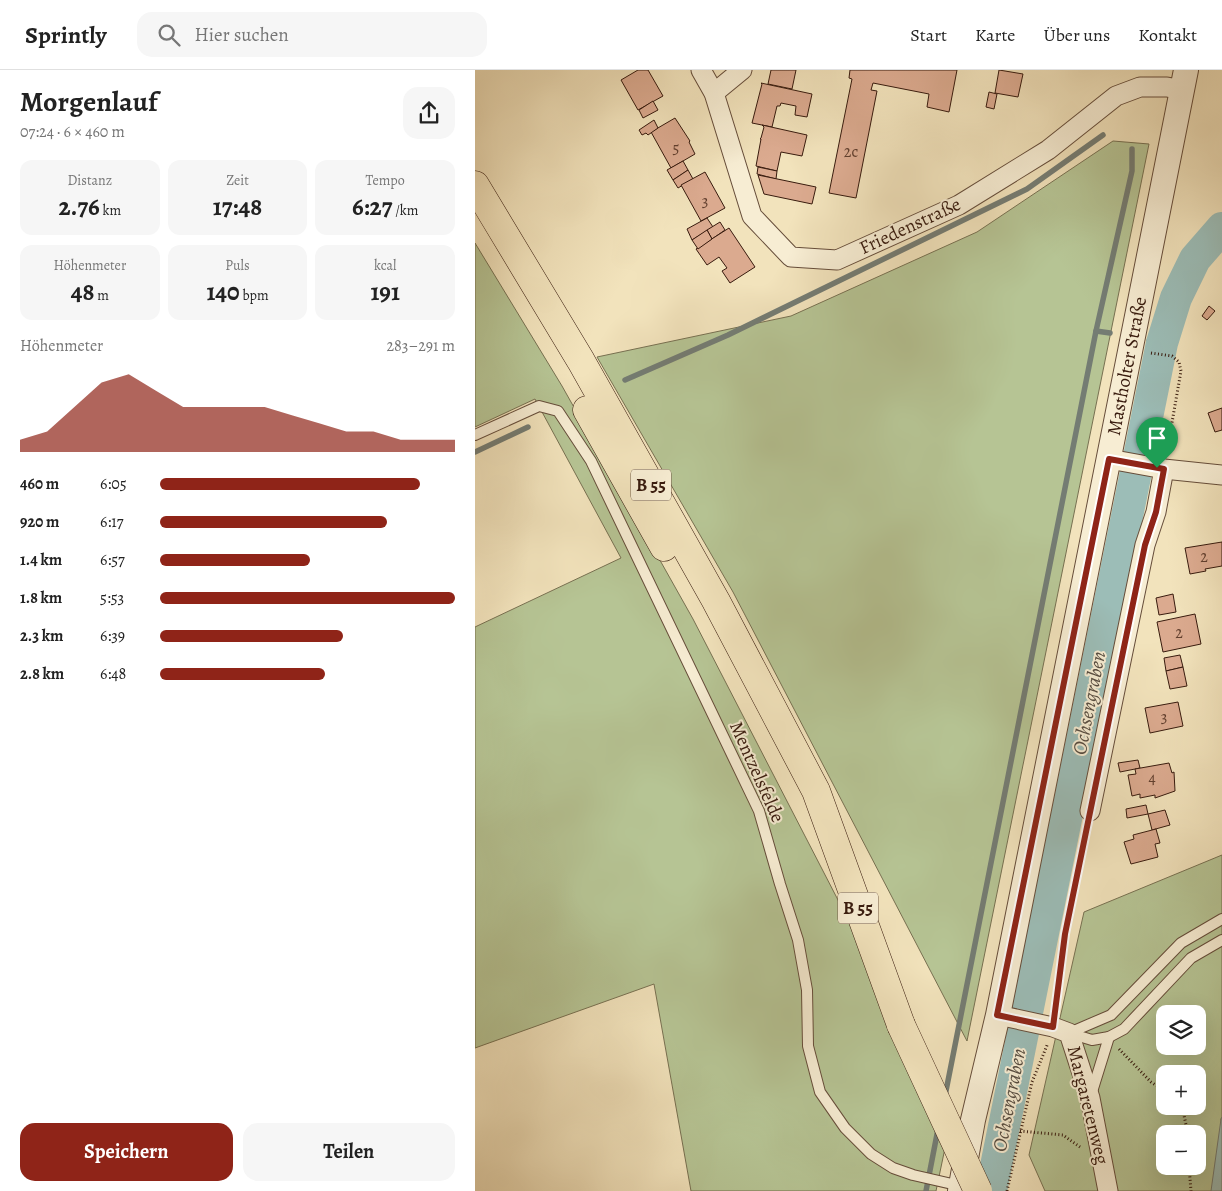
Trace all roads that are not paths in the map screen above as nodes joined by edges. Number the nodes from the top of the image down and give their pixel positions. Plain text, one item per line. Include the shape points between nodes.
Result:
1 (701, 70) edge
2 (743, 70) edge
3 (1184, 80) edge
4 (714, 93) junction
5 (475, 185) edge
6 (475, 222) edge
7 (475, 436) edge
8 (1116, 460) junction
9 (1161, 468) junction
10 (1222, 475) edge
11 (1091, 811) road end
12 (1222, 919) edge
13 (1222, 940) edge
14 (1002, 1016) junction
15 (897, 1027) junction
16 (1056, 1028) junction
17 (1109, 1037) junction
18 (1090, 1098) junction
19 (962, 1188) edge
20 (1108, 1191) edge

1 - 4 street, Friedenstraße
2 - 4 street
3 - 4 street, Friedenstraße via 1167,87 1140,87 1116,96 1048,150 959,204 837,260 791,258 752,216
3 - 8 street, Mastholter Straße
5 - 15 main road, B 55 via 581,361 716,602 816,791
6 - 15 main road, B 55 via 564,369 702,612 802,803
7 - 19 lane, Mentzelsfelde via 539,406 558,411 591,461 759,811 798,940 807,990 808,1046 820,1092 845,1128 871,1154 893,1168
8 - 9 street
8 - 14 street, Mastholter Straße
9 - 10 street
9 - 11 street via 1156,512 1145,545
12 - 16 lane via 1181,943 1111,1014
13 - 17 lane via 1191,958 1124,1029
14 - 16 street
14 - 19 street, Mastholter Straße via 973,1120
15 - 19 main road, B 55, bridge
16 - 17 lane via 1092,1040
16 - 18 street, Margaretenweg
17 - 18 lane
18 - 20 street, Margaretenweg

